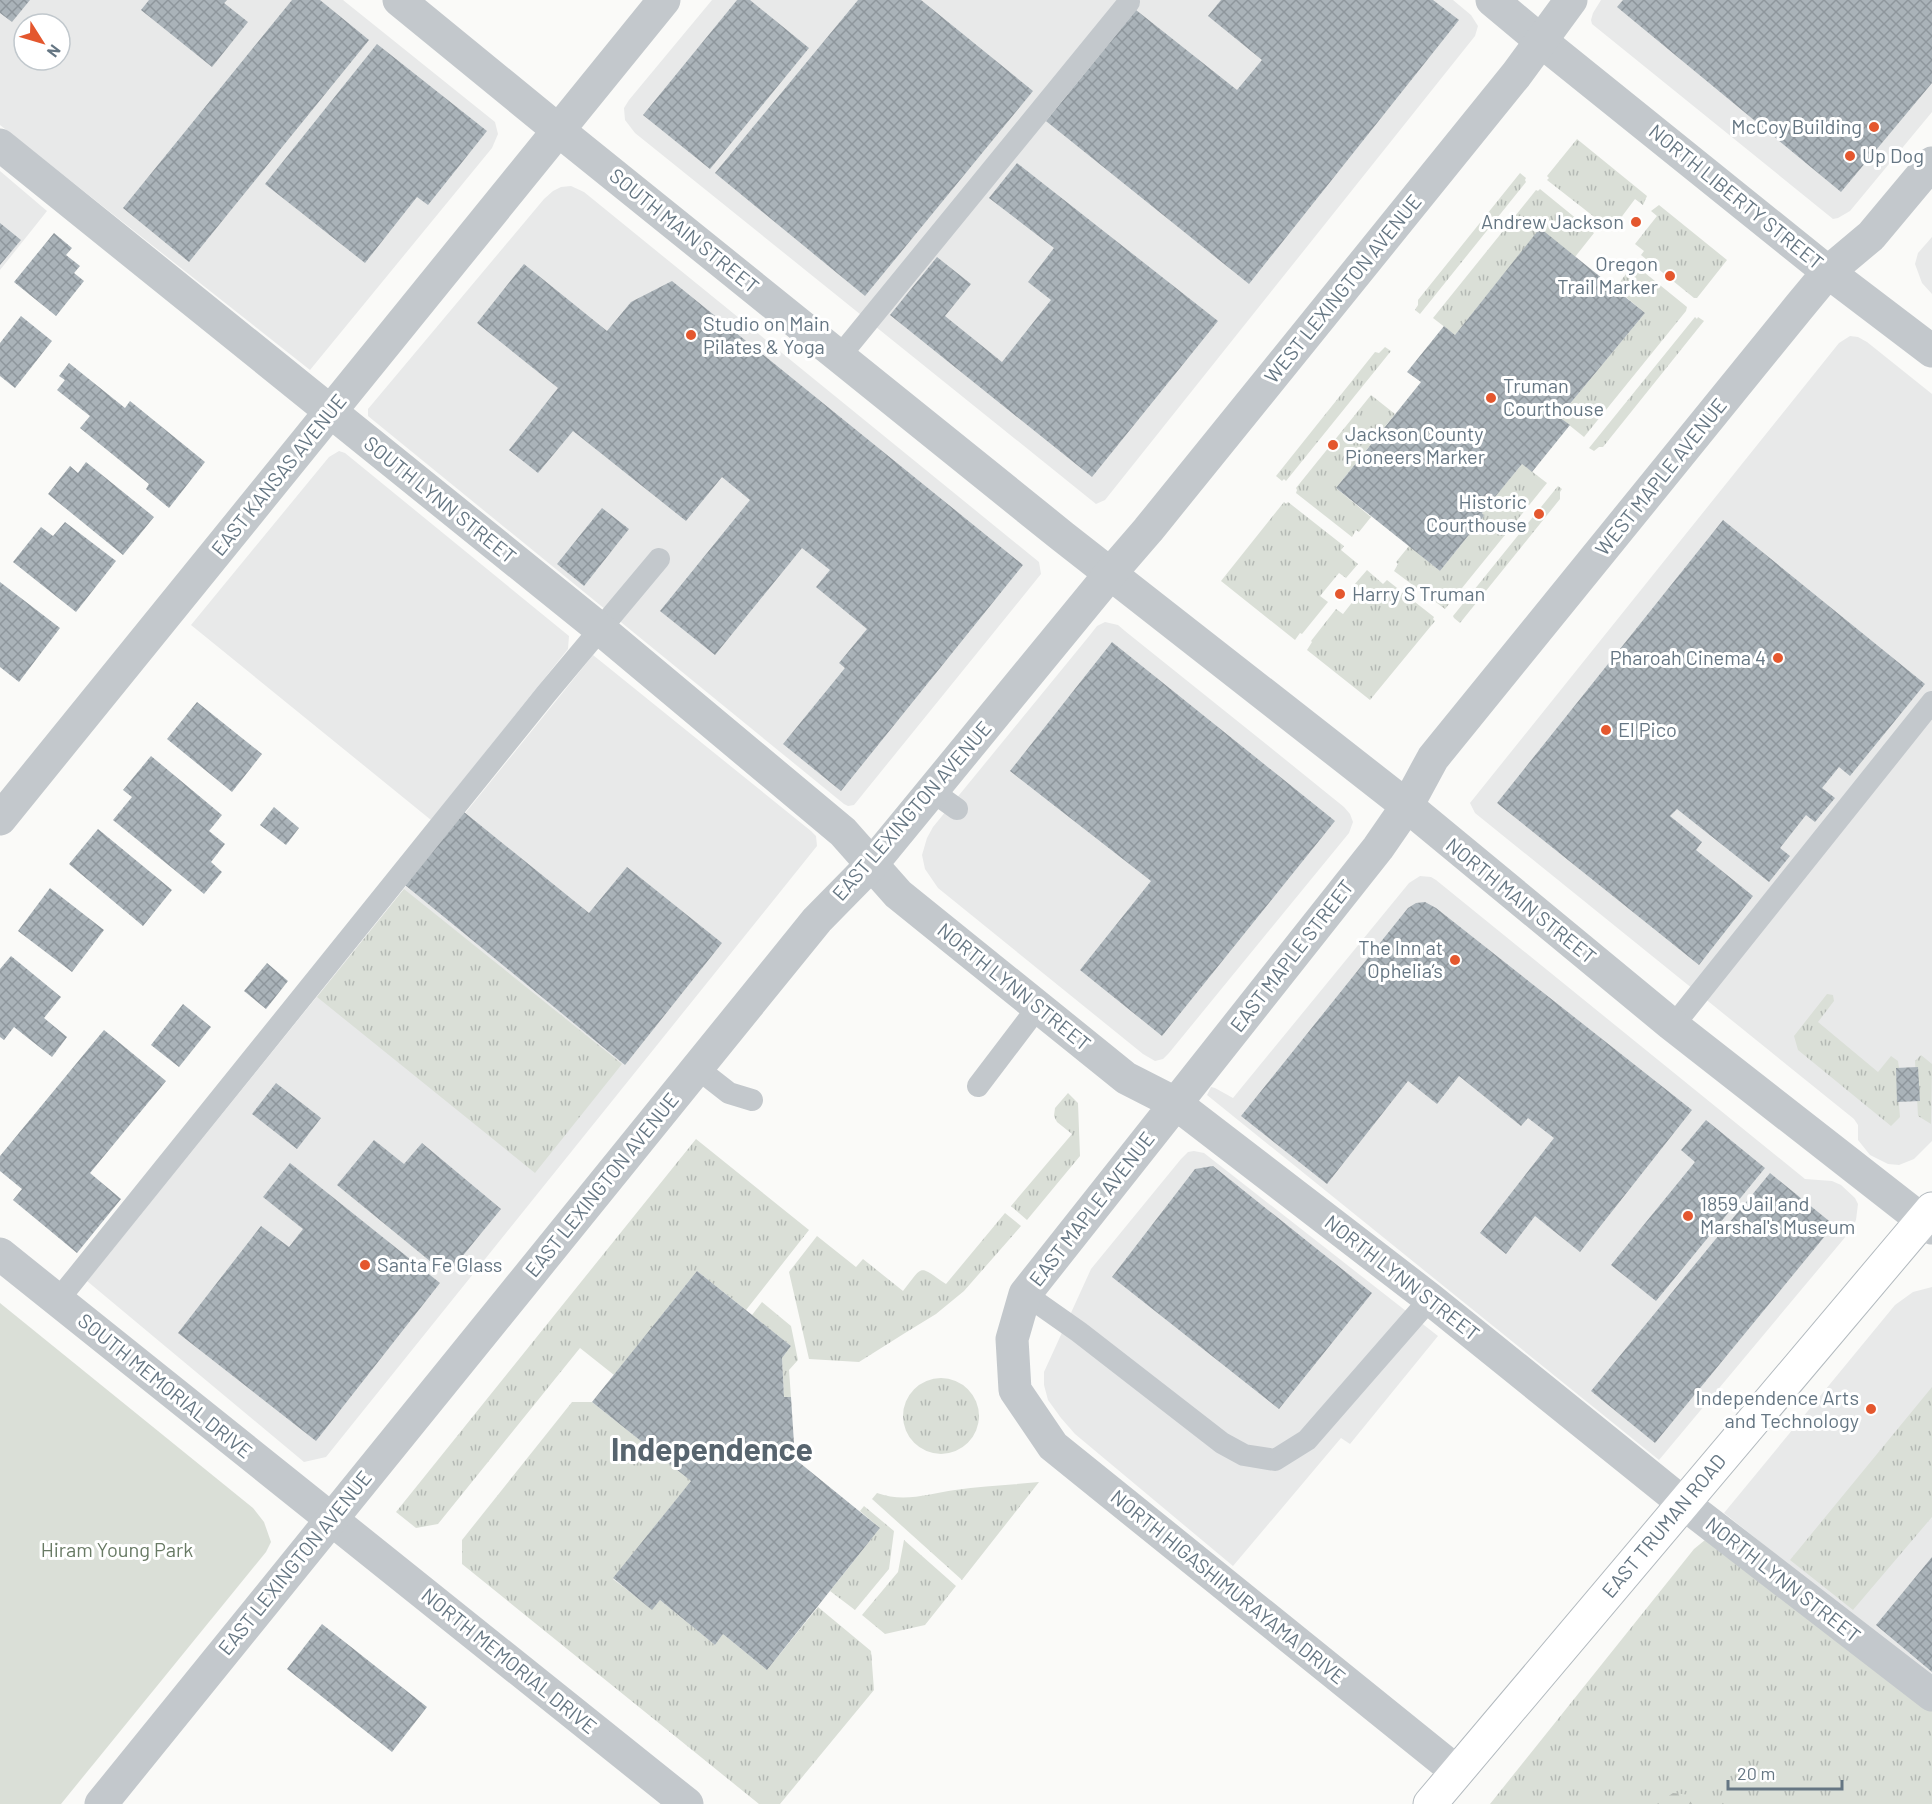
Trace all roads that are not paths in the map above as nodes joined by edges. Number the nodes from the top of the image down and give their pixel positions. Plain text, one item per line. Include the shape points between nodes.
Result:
1 (399, 0) edge
2 (664, 0) edge
3 (1492, 0) edge
4 (1571, 0) edge
5 (1129, 2) dead end
6 (1540, 41) junction
7 (558, 130) junction
8 (0, 145) edge
9 (1932, 162) edge
10 (1828, 272) junction
11 (1932, 351) edge
12 (839, 357) junction
13 (330, 411) junction
14 (659, 559) dead end
15 (1110, 574) junction
16 (599, 628) junction
17 (1932, 702) edge
18 (1407, 806) junction
19 (0, 819) edge
20 (872, 864) junction
21 (1038, 1007) junction
22 (1673, 1026) junction
23 (697, 1068) junction
24 (978, 1086) dead end
25 (752, 1100) dead end
26 (1175, 1103) junction
27 (1929, 1219) edge
28 (0, 1254) edge
29 (1025, 1293) junction
30 (1430, 1299) junction
31 (58, 1300) junction
32 (1015, 1390) joint
33 (1683, 1503) junction
34 (331, 1519) junction
35 (1932, 1695) edge
36 (1456, 1771) junction
37 (101, 1804) edge
38 (687, 1804) edge
39 (1430, 1804) edge

1 - 7 street, SOUTH MAIN STREET
2 - 7 street, EAST KANSAS AVENUE
3 - 6 street, NORTH LIBERTY STREET
4 - 6 street, WEST LEXINGTON AVENUE
5 - 12 lane
6 - 10 street, NORTH LIBERTY STREET
6 - 15 street, WEST LEXINGTON AVENUE
7 - 12 street, SOUTH MAIN STREET
7 - 13 street, EAST KANSAS AVENUE
8 - 13 street, SOUTH LYNN STREET
9 - 10 street, WEST MAPLE AVENUE via 1871,236
10 - 11 street, NORTH LIBERTY STREET
10 - 18 street, WEST MAPLE AVENUE via 1433,758
12 - 15 street, SOUTH MAIN STREET
13 - 16 street, SOUTH LYNN STREET
13 - 19 street, EAST KANSAS AVENUE
14 - 16 lane
15 - 18 street, NORTH MAIN STREET
15 - 20 street, EAST LEXINGTON AVENUE via 944,800
16 - 20 street, SOUTH LYNN STREET via 843,832
16 - 31 lane
17 - 22 lane
18 - 22 street, NORTH MAIN STREET
18 - 26 street, EAST MAPLE STREET via 1378,848
20 - 21 street, NORTH LYNN STREET via 898,894
20 - 23 street, EAST LEXINGTON AVENUE via 817,920
21 - 24 lane
21 - 26 street, NORTH LYNN STREET via 1126,1078
22 - 27 street, NORTH MAIN STREET
23 - 25 lane via 729,1093
23 - 34 street, EAST LEXINGTON AVENUE
26 - 29 street, EAST MAPLE AVENUE
26 - 30 street, NORTH LYNN STREET
27 - 33 main road, EAST TRUMAN ROAD
28 - 31 street, SOUTH MEMORIAL DRIVE
29 - 30 lane via 1222,1443 1244,1455 1275,1460 1307,1440
29 - 32 street, EAST MAPLE AVENUE via 1012,1339
30 - 33 street, NORTH LYNN STREET
31 - 34 street, SOUTH MEMORIAL DRIVE
32 - 36 street, NORTH HIGASHIMURAYAMA DRIVE via 1053,1446
33 - 35 street, NORTH LYNN STREET
33 - 36 main road, EAST TRUMAN ROAD
34 - 37 street, EAST LEXINGTON AVENUE
34 - 38 street, NORTH MEMORIAL DRIVE
36 - 39 main road, EAST TRUMAN ROAD

